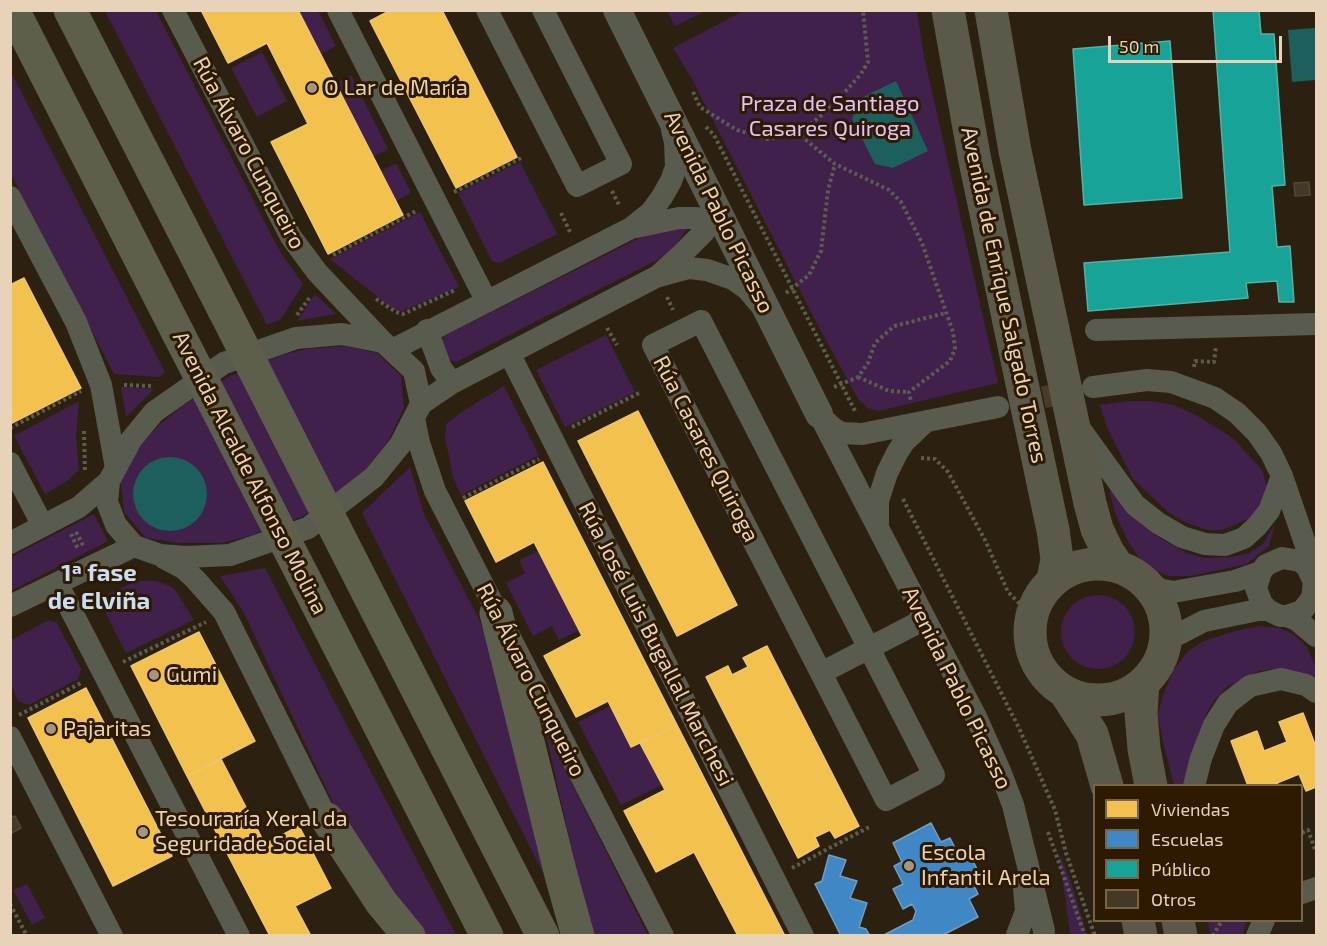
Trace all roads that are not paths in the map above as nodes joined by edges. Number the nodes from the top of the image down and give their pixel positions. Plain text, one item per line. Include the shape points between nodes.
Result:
1 (13, 10) edge
2 (70, 10) edge
3 (172, 10) edge
4 (338, 10) edge
5 (487, 10) edge
6 (543, 10) edge
7 (617, 10) edge
8 (948, 10) edge
9 (991, 10) edge
10 (666, 106) junction
11 (10, 196) edge
12 (718, 218) junction
13 (631, 228) junction
14 (656, 277) junction
15 (486, 300) junction
16 (773, 320) junction
17 (1317, 324) edge
18 (427, 330) junction
19 (1096, 330) dead end
20 (388, 346) junction
21 (509, 353) junction
22 (452, 383) junction
23 (1093, 387) tunnel mouth
24 (998, 407) tunnel mouth
25 (417, 411) junction
26 (819, 414) junction
27 (918, 415) junction
28 (1071, 418) junction
29 (842, 433) junction
30 (841, 456) junction
31 (10, 464) edge
32 (112, 475) junction
33 (1286, 486) junction
34 (43, 526) junction
35 (878, 528) junction
36 (10, 543) edge
37 (134, 546) junction
38 (160, 555) junction
39 (1267, 566) junction
40 (1118, 567) junction
41 (1312, 574) junction
42 (1053, 580) junction
43 (57, 583) junction
44 (1149, 587) junction
45 (1314, 603) edge
46 (10, 606) edge
47 (496, 613) junction
48 (1277, 613) junction
49 (925, 619) junction
50 (1317, 636) edge
51 (869, 648) junction
52 (1164, 650) junction
53 (820, 673) junction
54 (1143, 683) junction
55 (1065, 692) junction
56 (1317, 692) edge
57 (10, 737) edge
58 (1106, 784) edge
59 (1151, 784) edge
60 (1194, 784) edge
61 (327, 819) joint
62 (1021, 841) junction
63 (1264, 922) edge
64 (1044, 933) edge
65 (1017, 935) edge
66 (112, 936) edge
67 (239, 936) edge
68 (409, 936) edge
69 (487, 936) edge
70 (543, 936) edge
71 (579, 936) edge
72 (663, 936) edge
73 (803, 936) edge
74 (1257, 936) edge

1 - 69 highway, Avenida Alcalde Alfonso Molina, bridge
2 - 70 highway, bridge
3 - 20 street, Rúa Álvaro Cunqueiro via 291,237 311,266
4 - 15 street
5 - 6 street via 577,186 621,164
7 - 10 street, Avenida Pablo Picasso
8 - 42 main road, Avenida de Enrique Salgado Torres via 975,161 1053,530 1057,559
9 - 28 main road, Avenida de Enrique Salgado Torres via 1015,151
10 - 12 street, Avenida Pablo Picasso
10 - 13 street via 675,142 676,167 651,212
11 - 32 street via 76,322 101,385
12 - 13 street via 679,218
12 - 14 street
12 - 16 street, Avenida Pablo Picasso
13 - 15 street
14 - 16 street via 689,268 722,274 747,289
14 - 21 street
15 - 18 street
16 - 26 street, Avenida Pablo Picasso
17 - 19 street
18 - 20 street
18 - 22 street via 441,368
20 - 25 street, Rúa Álvaro Cunqueiro via 414,371
20 - 32 street via 342,334 296,338 225,363 154,412 131,440
21 - 22 street
21 - 73 street, Rúa José Luis Bugallal Marchesi
22 - 25 street
23 - 33 street via 1148,380 1171,382 1215,398 1238,413 1257,433
24 - 27 street
25 - 38 street via 400,445 374,477 309,528 230,555
25 - 47 street, Rúa Álvaro Cunqueiro via 419,443 435,491
26 - 29 street, Avenida Pablo Picasso
26 - 30 street, Avenida Pablo Picasso
27 - 29 street via 862,434
27 - 35 street via 887,473 876,513
28 - 33 street via 1135,505 1182,537 1225,545 1244,538
28 - 40 main road, Avenida de Enrique Salgado Torres via 1097,529
29 - 30 street, Avenida Pablo Picasso
30 - 35 street, Avenida Pablo Picasso
31 - 34 street
32 - 34 street via 67,521
32 - 37 street via 108,502 116,525
33 - 39 street via 1290,519 1282,546
33 - 41 street
34 - 36 street
35 - 49 street, Avenida Pablo Picasso
37 - 38 street
37 - 43 street via 87,560
38 - 61 street via 183,568 224,612
39 - 41 street via 1282,558 1299,561
39 - 44 street via 1235,581 1173,592
39 - 48 street via 1256,588 1262,604
40 - 42 main road via 1095,564 1073,568
40 - 44 main road
41 - 45 street
42 - 55 main road via 1033,611 1031,649 1038,666
43 - 46 street
43 - 67 street
44 - 52 main road via 1161,606 1166,627
45 - 48 street via 1302,611
47 - 71 highway
47 - 72 street, Rúa Álvaro Cunqueiro
48 - 50 street via 1298,621
48 - 52 street via 1250,611 1204,621 1173,638
49 - 51 street
49 - 62 street, Avenida Pablo Picasso via 995,760 1013,806
51 - 53 street
51 - 53 street, Rúa Casares Quiroga via 934,775 886,800
51 - 53 street, Rúa Casares Quiroga via 701,321 672,335 653,345
52 - 54 main road
54 - 55 main road via 1125,695 1105,700 1084,699
54 - 59 main road via 1141,713
55 - 58 main road via 1092,734
56 - 60 street via 1281,679 1261,682 1243,691 1228,703 1214,725
57 - 66 street
61 - 68 highway via 381,902
62 - 64 street, Avenida Pablo Picasso
62 - 65 street via 1026,912
63 - 74 street
64 - 65 street via 1032,930

